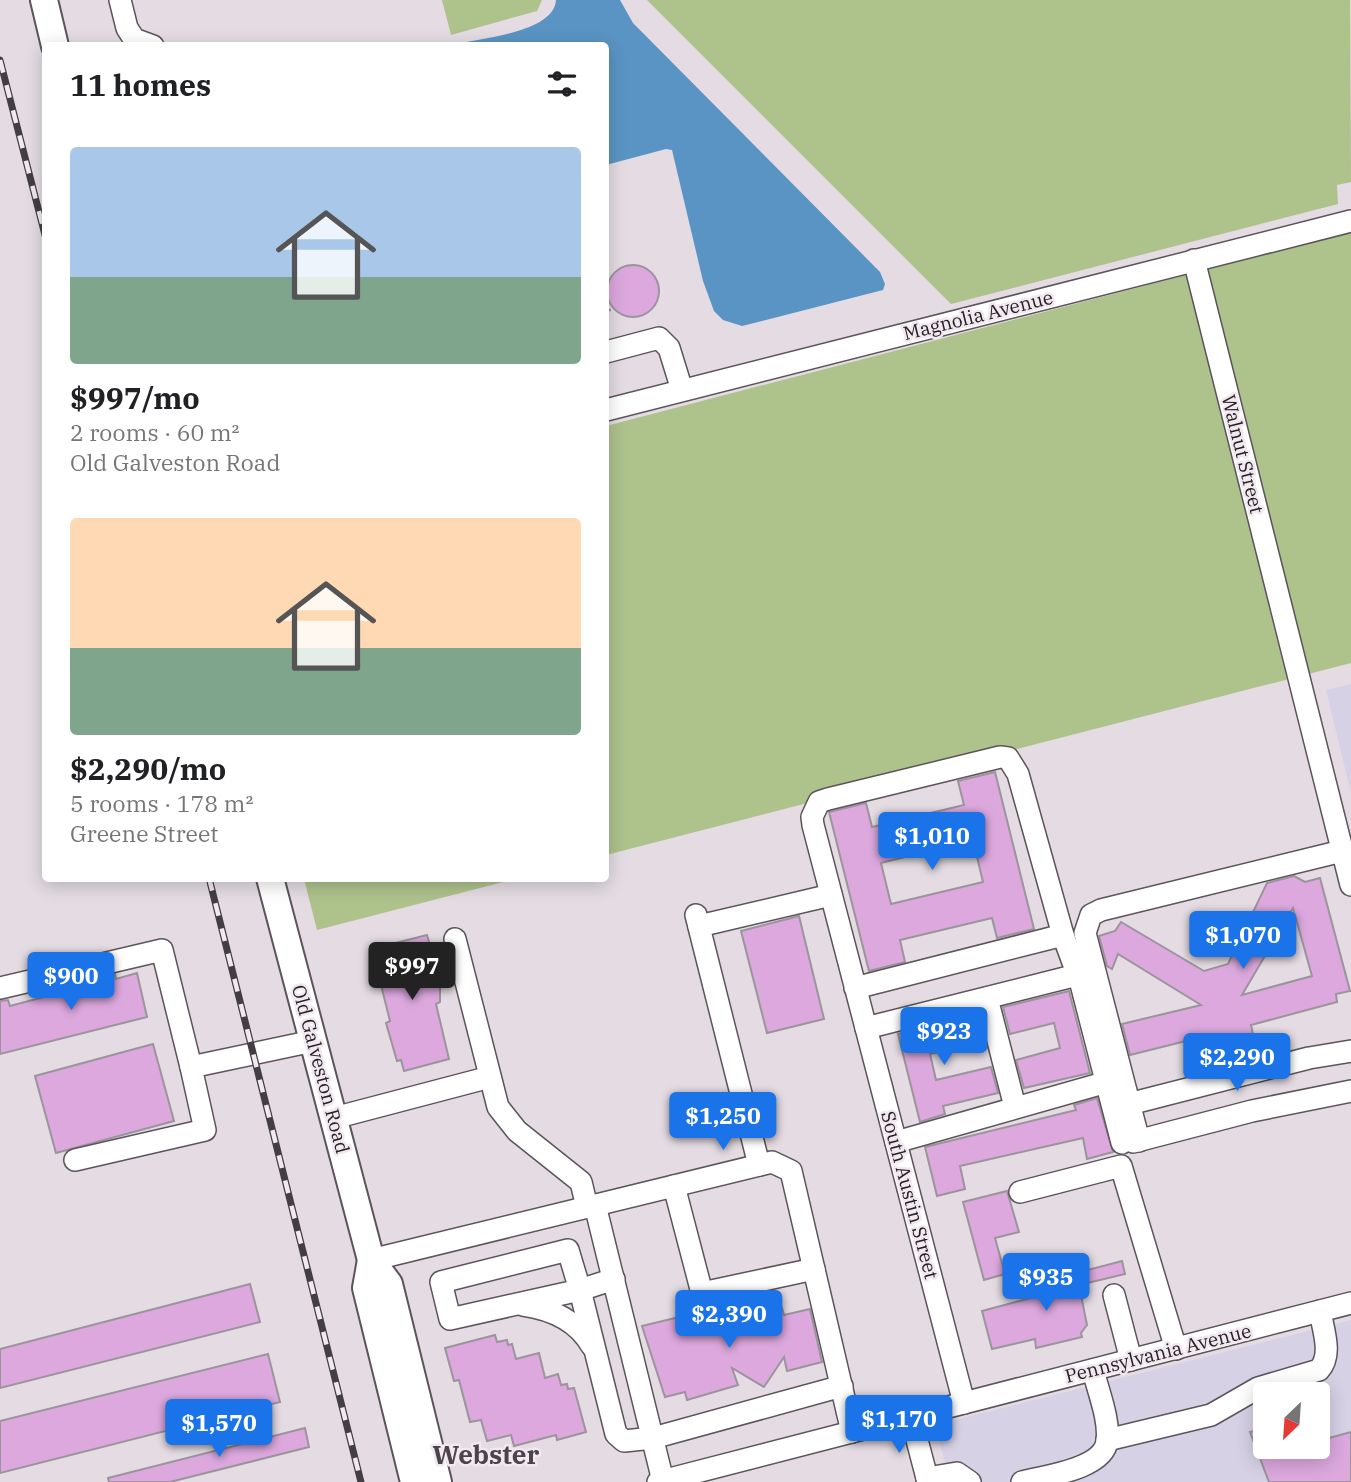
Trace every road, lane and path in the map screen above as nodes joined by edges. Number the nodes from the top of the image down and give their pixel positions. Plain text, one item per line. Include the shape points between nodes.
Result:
1 (44, 0) edge
2 (120, 0) edge
3 (54, 42) edge
4 (142, 42) edge
5 (1351, 221) edge
6 (1194, 260) junction
7 (614, 309) dead end
8 (609, 310) edge
9 (609, 351) edge
10 (682, 390) junction
11 (609, 409) edge
12 (1342, 850) junction
13 (271, 882) edge
14 (1351, 882) edge
15 (831, 895) junction
16 (1063, 936) junction
17 (455, 939) dead end
18 (1077, 975) junction
19 (0, 988) edge
20 (855, 988) junction
21 (987, 998) junction
22 (866, 1028) junction
23 (313, 1041) junction
24 (1351, 1051) edge
25 (191, 1067) junction
26 (1244, 1074) junction
27 (490, 1077) junction
28 (1107, 1082) junction
29 (1351, 1091) edge
30 (1129, 1104) junction
31 (1015, 1107) junction
32 (1252, 1111) junction
33 (334, 1118) junction
34 (896, 1142) junction
35 (1132, 1142) junction
36 (75, 1160) dead end
37 (759, 1165) junction
38 (674, 1186) junction
39 (1020, 1192) dead end
40 (591, 1206) junction
41 (371, 1260) junction
42 (814, 1269) junction
43 (614, 1279) junction
44 (580, 1290) junction
45 (1114, 1295) dead end
46 (1351, 1303) edge
47 (517, 1304) junction
48 (1320, 1311) junction
49 (1176, 1349) junction
50 (595, 1351) junction
51 (1132, 1360) junction
52 (1093, 1370) junction
53 (842, 1386) junction
54 (964, 1403) junction
55 (911, 1417) junction
56 (852, 1432) junction
57 (653, 1438) junction
58 (1107, 1440) junction
59 (407, 1454) junction
60 (927, 1480) edge
61 (661, 1481) edge
62 (414, 1482) edge
63 (425, 1482) edge
64 (438, 1482) edge
65 (970, 1482) edge
66 (1022, 1482) edge

1 - 3 main road
2 - 4 street via 127,28
5 - 6 street, Magnolia Avenue
6 - 10 street, Magnolia Avenue
6 - 12 street, Walnut Street
7 - 8 path
9 - 10 street via 659,338 669,348
10 - 11 street, Magnolia Avenue
12 - 14 street, Walnut Street
12 - 30 street via 1091,915 1085,933
13 - 23 main road, Old Galveston Road
15 - 16 street, South Austin Street via 813,825 819,802 1008,758 1018,774
15 - 20 street, South Austin Street
15 - 37 street via 697,921
16 - 18 street
16 - 20 street
17 - 27 street
18 - 21 street
18 - 28 street
19 - 25 street via 162,950
20 - 22 street, South Austin Street
21 - 22 street
21 - 31 street
22 - 34 street, South Austin Street
23 - 25 street
23 - 33 main road, Old Galveston Road
24 - 26 street
25 - 36 street via 205,1130
26 - 30 street
26 - 32 street
27 - 33 street
27 - 40 street via 498,1107 517,1131 581,1182
28 - 31 street
28 - 35 street
29 - 32 street
30 - 35 street
31 - 34 street
32 - 35 street
33 - 41 main road, Old Galveston Road
34 - 54 street, South Austin Street
37 - 38 street
37 - 42 street via 772,1162 791,1171
38 - 40 street
38 - 42 street via 702,1293
39 - 49 street via 1121,1166
40 - 41 street
40 - 43 street
41 - 59 main road, Old Galveston Road via 366,1288
41 - 64 main road, Old Galveston Road via 389,1284
42 - 53 street
43 - 44 street
43 - 57 street
44 - 47 street
44 - 47 street via 568,1250 441,1282 450,1319
44 - 50 street
45 - 51 street
46 - 48 street, Pennsylvania Avenue
47 - 50 street via 561,1316 580,1330
48 - 49 street, Pennsylvania Avenue
48 - 58 street via 1327,1352 1319,1370 1258,1388 1223,1411
49 - 51 street, Pennsylvania Avenue
50 - 57 street via 616,1434 624,1441
51 - 52 street, Pennsylvania Avenue
52 - 54 street, Pennsylvania Avenue
52 - 58 street
53 - 56 street
53 - 57 street
54 - 55 street, Pennsylvania Avenue
55 - 56 street
55 - 60 street
56 - 61 street
57 - 61 street
58 - 66 street via 1091,1463
59 - 62 main road, Old Galveston Road
59 - 63 main road
60 - 65 street via 957,1473

